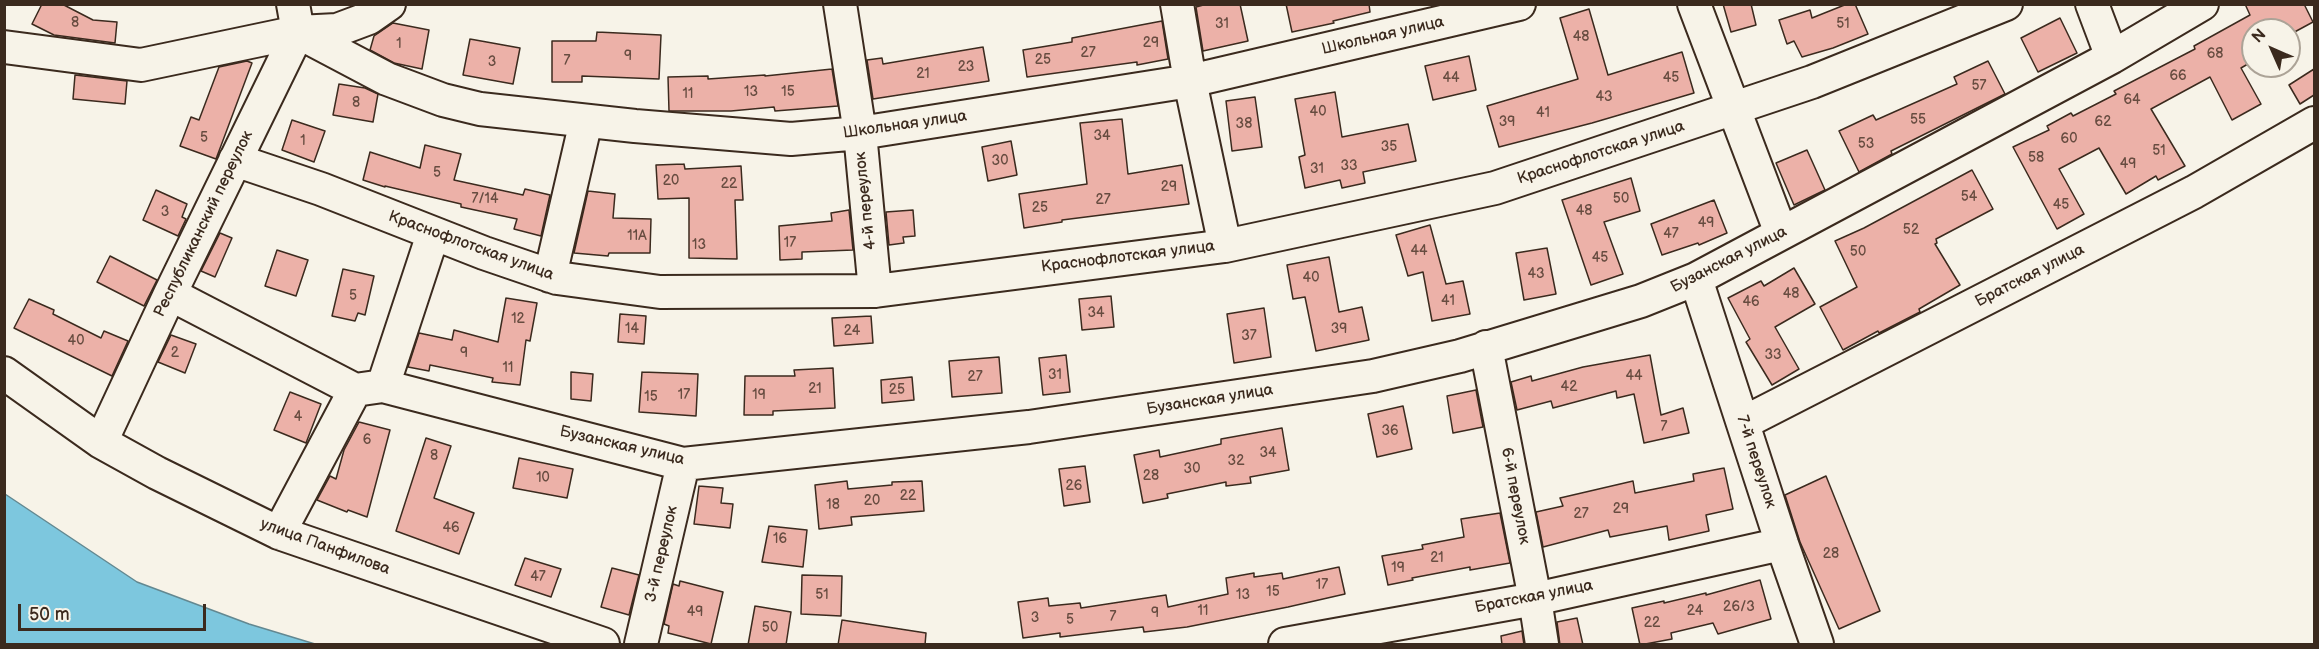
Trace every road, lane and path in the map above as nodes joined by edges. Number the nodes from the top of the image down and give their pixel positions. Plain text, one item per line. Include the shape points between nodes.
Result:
1 (389, 4) edge
2 (840, 4) edge
3 (1177, 4) edge
4 (1519, 4) edge
5 (1694, 4) edge
6 (2006, 4) edge
7 (2092, 4) edge
8 (2202, 4) edge
9 (296, 18) edge
10 (4, 47) edge
11 (2112, 57) junction
12 (1190, 81) junction
13 (1735, 109) junction
14 (586, 121) junction
15 (2314, 123) edge
16 (860, 133) junction
17 (235, 160) junction
18 (1781, 233) junction
19 (433, 234) junction
20 (1224, 246) junction
21 (550, 276) junction
22 (1696, 279) junction
23 (875, 291) junction
24 (170, 294) junction
25 (1486, 347) junction
26 (4, 373) edge
27 (369, 388) junction
28 (1743, 423) junction
29 (101, 442) junction
30 (683, 464) junction
31 (279, 534) junction
32 (1782, 544) junction
33 (1535, 598) junction
34 (603, 645) edge
35 (641, 645) edge
36 (1285, 645) edge
37 (1542, 645) edge
38 (1817, 645) edge

1 - 9 street via 369,18 337,30
2 - 16 street, 4-й переулок
3 - 12 street
4 - 12 street, Школьная улица
5 - 13 street
6 - 13 street, Краснофлотская улица
7 - 11 street
8 - 11 street, Бузанская улица
9 - 10 street via 141,65
9 - 14 street, Школьная улица via 387,79 443,100 480,109
9 - 17 street, Республиканский переулок
11 - 18 street, Бузанская улица
12 - 16 street, Школьная улица
12 - 20 street
13 - 18 street
13 - 20 street, Краснофлотская улица via 1495,188
14 - 16 street, Школьная улица via 791,139
14 - 21 street
15 - 28 street, Братская улица via 2194,192
16 - 23 street, 4-й переулок
17 - 19 street, Краснофлотская улица
17 - 24 street, Республиканский переулок
18 - 22 street, Бузанская улица
19 - 21 street, Краснофлотская улица
19 - 27 street
20 - 23 street, Краснофлотская улица
21 - 23 street, Краснофлотская улица via 660,292
22 - 25 street, Бузанская улица via 1641,301
22 - 28 street, 7-й переулок
24 - 27 street, Бузанская улица
24 - 29 street, Республиканский переулок
25 - 30 street, Бузанская улица via 1373,375 1029,428
25 - 33 street, 6-й переулок
26 - 29 street, улица Панфилова
27 - 30 street, Бузанская улица
27 - 31 street
28 - 32 street, 7-й переулок
29 - 31 street, улица Панфилова
30 - 35 street, 3-й переулок
31 - 34 street, улица Панфилова
32 - 33 street, Братская улица
32 - 38 street, 7-й переулок
33 - 36 street, Братская улица
33 - 37 street, 6-й переулок

